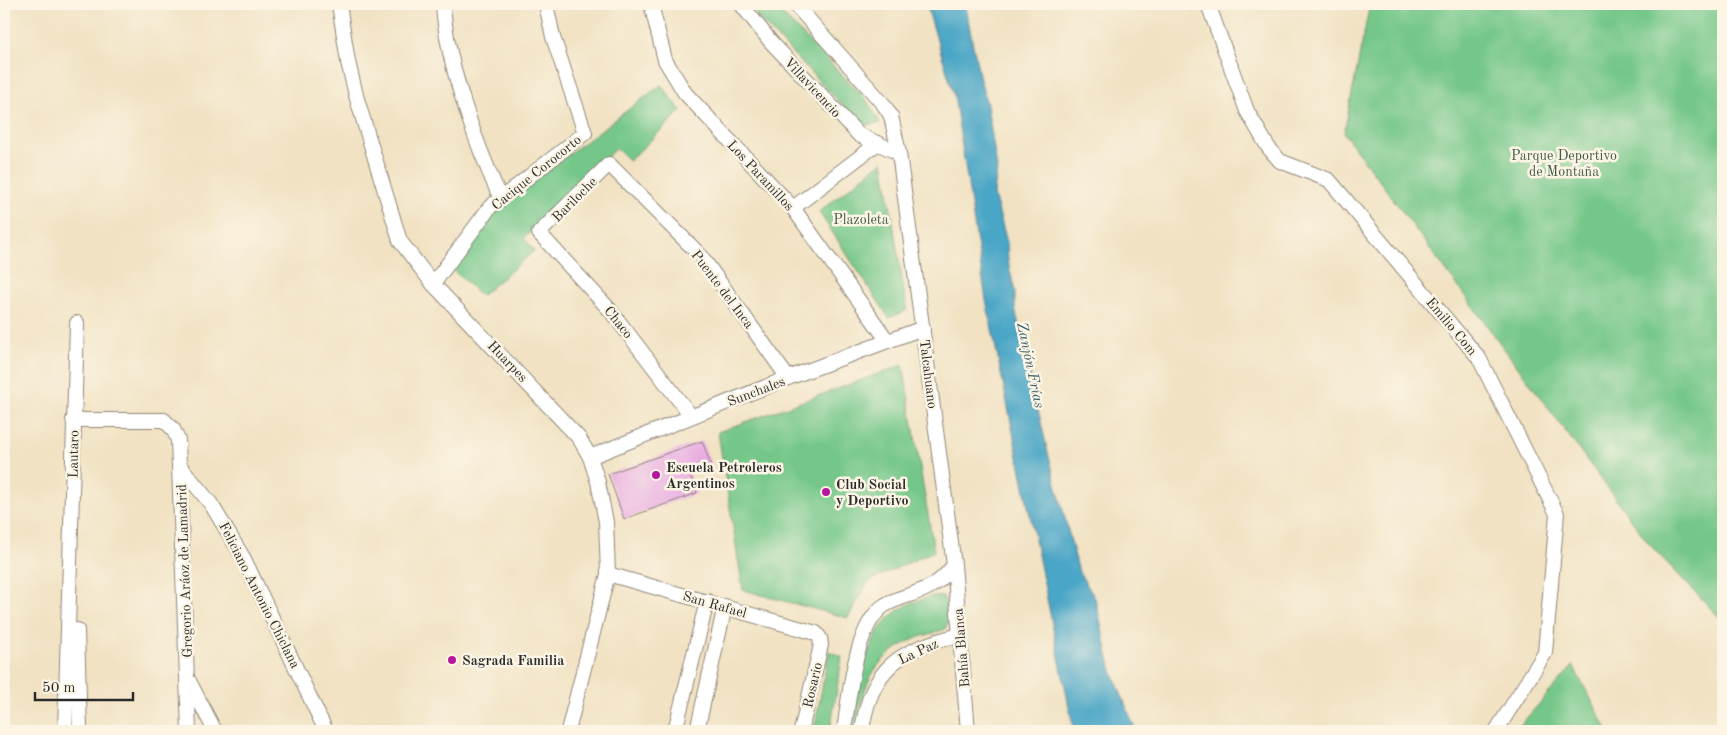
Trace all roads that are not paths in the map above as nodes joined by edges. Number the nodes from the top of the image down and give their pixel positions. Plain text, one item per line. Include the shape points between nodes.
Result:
1 (339, 4) edge
2 (443, 4) edge
3 (546, 4) edge
4 (650, 4) edge
5 (741, 4) edge
6 (795, 4) edge
7 (1208, 4) edge
8 (878, 143) junction
9 (899, 153) junction
10 (609, 164) joint
11 (500, 197) junction
12 (793, 208) junction
13 (539, 233) joint
14 (433, 284) junction
15 (76, 323) dead end
16 (923, 328) junction
17 (887, 340) junction
18 (788, 378) junction
19 (691, 416) junction
20 (73, 420) junction
21 (590, 458) junction
22 (180, 466) junction
23 (954, 565) junction
24 (608, 574) junction
25 (70, 586) junction
26 (707, 601) junction
27 (725, 606) junction
28 (960, 635) junction
29 (820, 638) joint
30 (188, 678) junction
31 (65, 731) edge
32 (80, 731) edge
33 (188, 731) edge
34 (215, 731) edge
35 (326, 731) edge
36 (568, 731) edge
37 (675, 731) edge
38 (697, 731) edge
39 (801, 731) edge
40 (844, 731) edge
41 (862, 731) edge
42 (968, 731) edge
43 (1496, 731) edge

1 - 14 street, Huarpes via 357,99 400,242
2 - 11 street via 454,66 476,138
3 - 11 street, Cacique Corocorto via 553,37 585,133
4 - 12 street, Los Paramillos via 666,60 685,93
5 - 8 street, Villavicencio via 771,42 858,135
6 - 9 street, Talcahuano via 884,105 891,116
7 - 43 street, Emilio Com via 1247,111 1268,147 1280,161 1329,180 1479,358 1557,514 1545,653
8 - 9 street, Villavicencio
8 - 12 street
9 - 16 street, Talcahuano
10 - 13 street, Bariloche
10 - 18 street, Puente del Inca via 701,256
11 - 14 street, Cacique Corocorto
12 - 17 street, Los Paramillos
13 - 19 street, Chaco via 610,310
14 - 21 street, Huarpes via 579,438
15 - 20 street, Lautaro
16 - 17 street, Sunchales
16 - 23 street, Talcahuano
17 - 18 street, Sunchales
18 - 19 street, Sunchales
19 - 21 street, Sunchales
20 - 22 street, Gregorio Aráoz de Lamadrid via 164,420 178,440
20 - 25 street, Lautaro
21 - 24 street, Huarpes via 606,522
22 - 30 street, Gregorio Aráoz de Lamadrid
22 - 35 street, Feliciano Antonio Chiclana via 211,504 244,559
23 - 28 street, Bahía Blanca
23 - 40 street via 940,580 886,604 875,615 864,634 855,665
24 - 26 street, San Rafael
24 - 36 street, Huarpes
25 - 31 street, Lautaro
25 - 32 street, Lautaro via 76,616
26 - 27 street, San Rafael
26 - 37 street
27 - 29 street, San Rafael via 810,631
27 - 38 street
28 - 41 street, La Paz via 932,642 890,664 874,685
28 - 42 street, Bahía Blanca
29 - 39 street, Rosario via 820,651
30 - 33 street, Gregorio Aráoz de Lamadrid
30 - 34 street

